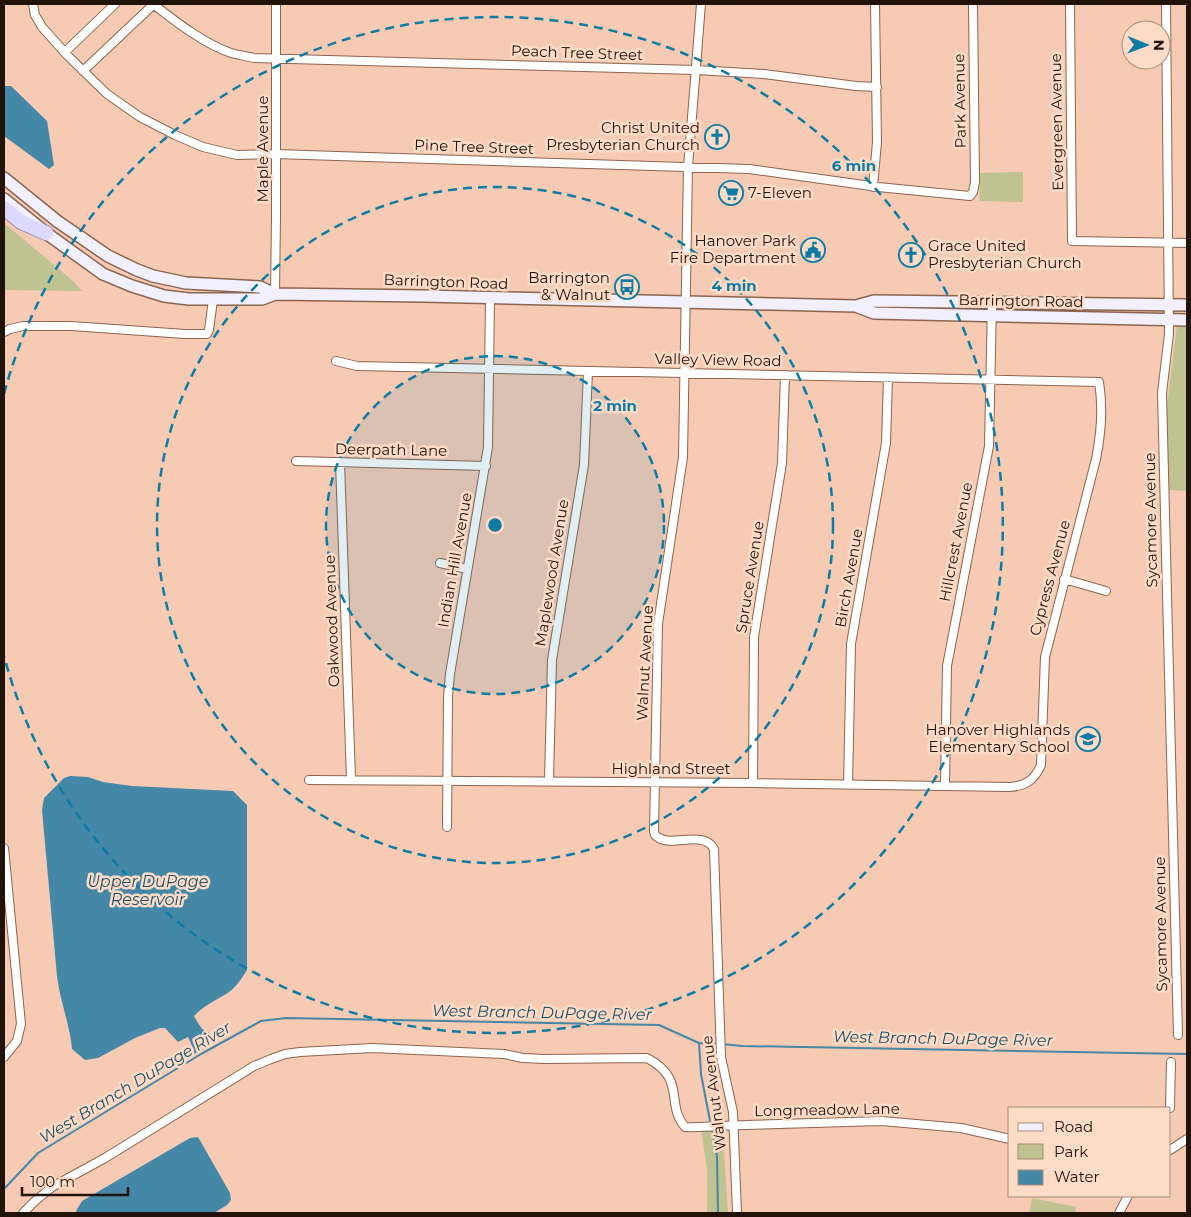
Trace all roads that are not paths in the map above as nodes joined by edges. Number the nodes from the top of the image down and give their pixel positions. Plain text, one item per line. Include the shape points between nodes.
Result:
1 (33, 4) edge
2 (115, 4) edge
3 (154, 4) edge
4 (276, 4) edge
5 (701, 4) edge
6 (874, 4) edge
7 (973, 4) edge
8 (1070, 4) edge
9 (1166, 4) edge
10 (65, 52) junction
11 (276, 58) junction
12 (696, 70) junction
13 (83, 71) junction
14 (877, 87) junction
15 (276, 154) junction
16 (688, 167) junction
17 (4, 178) edge
18 (873, 186) junction
19 (970, 196) joint
20 (4, 199) edge
21 (4, 208) edge
22 (46, 233) junction
23 (1187, 243) edge
24 (1168, 244) junction
25 (274, 294) junction
26 (490, 298) junction
27 (213, 300) junction
28 (686, 302) junction
29 (992, 303) junction
30 (1169, 305) junction
31 (1187, 305) edge
32 (856, 306) junction
33 (993, 315) junction
34 (1168, 319) junction
35 (1187, 320) edge
36 (4, 332) edge
37 (336, 361) dead end
38 (490, 369) junction
39 (588, 371) junction
40 (685, 373) junction
41 (785, 375) junction
42 (888, 378) junction
43 (991, 380) junction
44 (1099, 382) joint
45 (296, 461) dead end
46 (340, 462) junction
47 (486, 466) junction
48 (440, 563) dead end
49 (467, 569) junction
50 (1064, 579) junction
51 (1106, 591) dead end
52 (351, 779) junction
53 (309, 780) dead end
54 (448, 780) junction
55 (1032, 780) joint
56 (549, 781) junction
57 (654, 783) junction
58 (753, 783) junction
59 (848, 784) junction
60 (945, 786) junction
61 (447, 827) dead end
62 (4, 848) edge
63 (1178, 1035) dead end
64 (4, 1057) edge
65 (1171, 1062) dead end
66 (1170, 1107) edge
67 (734, 1125) junction
68 (1008, 1139) edge
69 (1187, 1140) edge
70 (1171, 1149) edge
71 (1127, 1197) edge
72 (24, 1213) edge
73 (737, 1213) edge
74 (1119, 1213) edge

1 - 10 street, Pine Tree Street via 42,27
2 - 10 street
3 - 11 street, Peach Tree Street via 178,23 230,52 254,58
3 - 13 street
4 - 11 street, Maple Avenue
5 - 12 street, Walnut Avenue
6 - 14 street
7 - 19 street, Park Avenue via 975,184
8 - 24 street, Evergreen Avenue via 1072,241
9 - 24 street, Sycamore Avenue
10 - 13 street, Pine Tree Street
11 - 12 street, Peach Tree Street
11 - 15 street, Maple Avenue
12 - 14 street, Peach Tree Street
12 - 16 street, Walnut Avenue
13 - 15 street, Pine Tree Street via 107,94 140,117 175,135 203,147 237,155
14 - 18 street via 877,152
15 - 16 street, Pine Tree Street
15 - 25 street, Maple Avenue
16 - 18 street, Pine Tree Street via 749,169
16 - 28 street, Walnut Avenue
17 - 25 main road, Barrington Road via 57,221 108,256 137,270 186,283 260,287
18 - 19 street, Pine Tree Street
20 - 22 main road, Barrington Road
21 - 22 highway via 21,222
22 - 27 main road, Barrington Road via 103,274 132,286 164,296
23 - 24 street
24 - 30 street, Sycamore Avenue
25 - 26 main road, Barrington Road
25 - 27 main road, Barrington Road via 262,299
26 - 28 main road, Barrington Road
26 - 38 street, Indian Hill Avenue
27 - 36 street via 207,334 71,326 23,326
28 - 32 main road, Barrington Road
28 - 40 street, Walnut Avenue
29 - 30 main road, Barrington Road
29 - 32 main road, Barrington Road via 874,301
29 - 33 street, Hillcrest Avenue
30 - 31 main road, Barrington Road
30 - 34 street, Sycamore Avenue
32 - 33 main road, Barrington Road via 874,313
33 - 34 main road, Barrington Road
33 - 43 street, Hillcrest Avenue
34 - 35 main road, Barrington Road
34 - 63 street, Sycamore Avenue via 1162,393
37 - 38 street, Valley View Road via 357,366
38 - 39 street, Valley View Road
38 - 47 street, Indian Hill Avenue
39 - 40 street, Valley View Road
39 - 56 street, Maplewood Avenue via 584,465 552,660
40 - 41 street, Valley View Road
40 - 57 street, Walnut Avenue via 683,457 658,624
41 - 42 street, Valley View Road
41 - 58 street, Spruce Avenue via 782,464 754,637
42 - 43 street, Valley View Road
42 - 59 street, Birch Avenue via 886,443 851,644
43 - 44 street, Valley View Road
43 - 60 street, Hillcrest Avenue via 989,446 947,666
44 - 50 street, Cypress Avenue via 1098,448
45 - 46 street, Deerpath Lane
46 - 47 street, Deerpath Lane
46 - 52 street, Oakwood Avenue
47 - 49 street, Indian Hill Avenue
48 - 49 street
49 - 54 street, Indian Hill Avenue via 449,682
50 - 51 street
50 - 55 street, Cypress Avenue via 1044,657 1041,765
52 - 53 street, Highland Street
52 - 54 street, Highland Street
54 - 56 street, Highland Street
54 - 61 street, Indian Hill Avenue
55 - 60 street, Highland Street via 1017,786
56 - 57 street, Highland Street
57 - 58 street, Highland Street
57 - 67 street, Walnut Avenue via 655,835 661,840 707,841 714,849 722,1057
58 - 59 street, Highland Street
59 - 60 street, Highland Street
62 - 64 street via 21,1024 17,1040
65 - 66 street
67 - 68 street, Longmeadow Lane via 882,1121 961,1128
67 - 72 street, Longmeadow Lane via 685,1127 680,1121 672,1083 661,1066 648,1058 544,1059 372,1048 292,1053 254,1066 52,1187
67 - 73 street, Walnut Avenue
69 - 70 street
71 - 74 street

